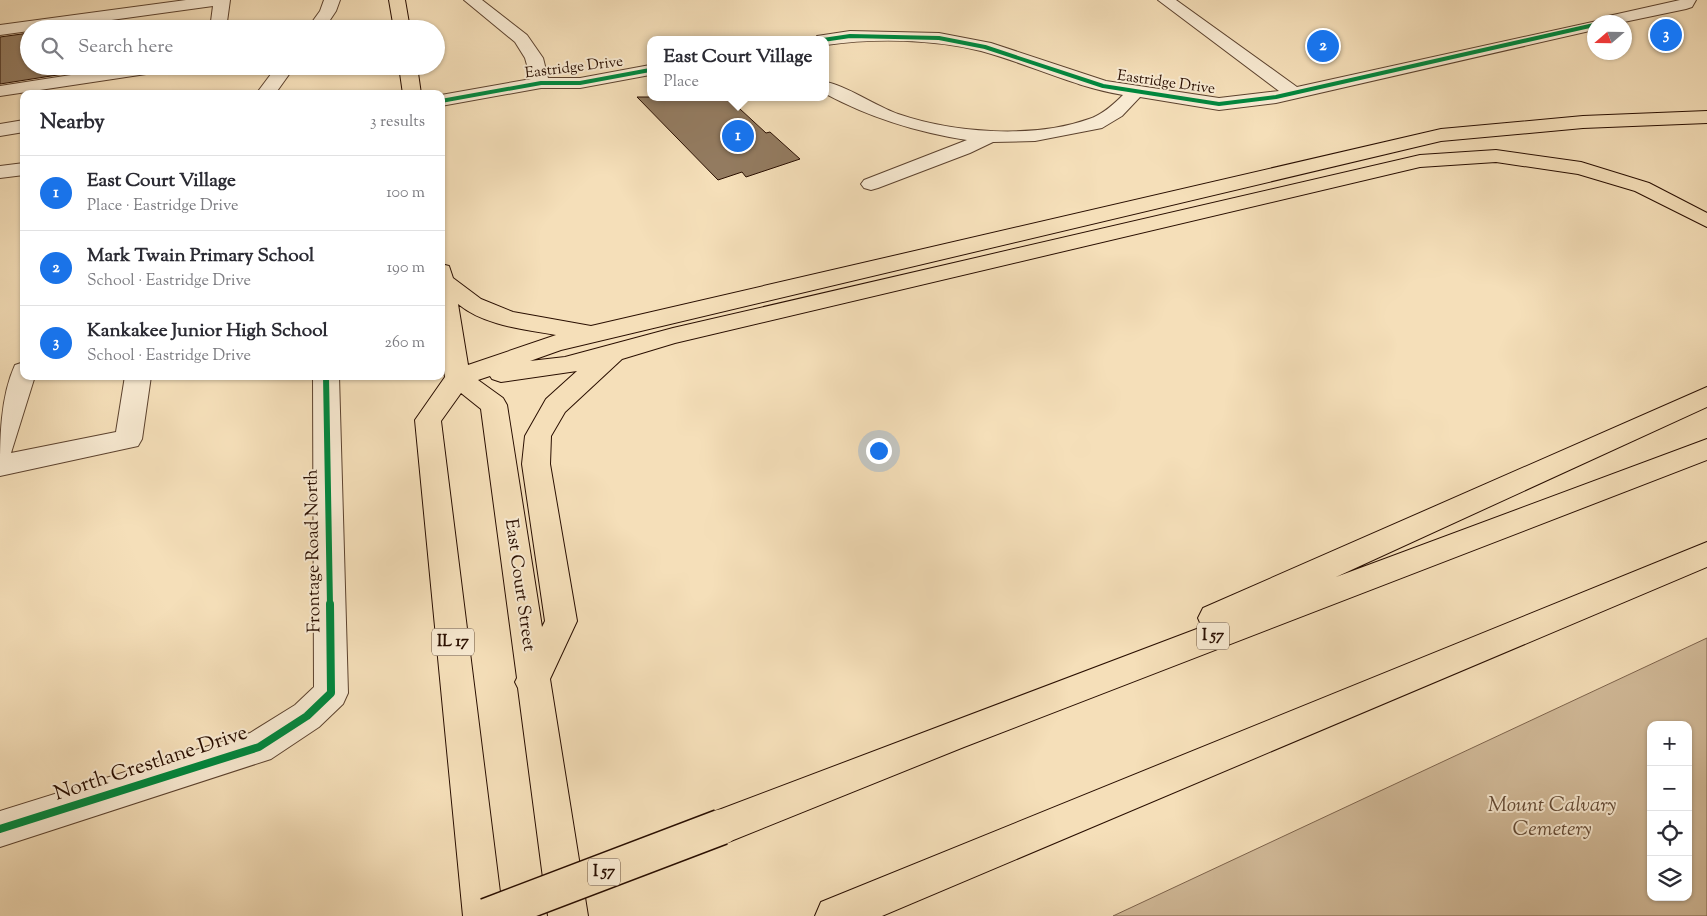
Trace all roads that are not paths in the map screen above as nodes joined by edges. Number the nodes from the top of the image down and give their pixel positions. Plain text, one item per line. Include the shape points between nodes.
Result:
1 (222, 0) edge
2 (332, 0) edge
3 (397, 0) edge
4 (472, 0) edge
5 (1166, 0) edge
6 (1688, 0) edge
7 (133, 12) junction
8 (1632, 16) edge
9 (74, 20) edge
10 (131, 20) edge
11 (219, 20) edge
12 (322, 20) edge
13 (400, 20) edge
14 (20, 27) edge
15 (1587, 27) edge
16 (0, 30) edge
17 (829, 39) edge
18 (647, 71) edge
19 (88, 75) edge
20 (114, 75) edge
21 (279, 75) edge
22 (409, 75) edge
23 (541, 83) junction
24 (829, 88) edge
25 (109, 90) edge
26 (268, 90) edge
27 (411, 90) edge
28 (0, 91) edge
29 (1135, 92) junction
30 (1294, 93) junction
31 (445, 100) edge
32 (1707, 117) edge
33 (20, 127) edge
34 (0, 130) edge
35 (990, 136) junction
36 (20, 170) edge
37 (0, 172) edge
38 (870, 184) dead end
39 (1707, 221) edge
40 (445, 279) edge
41 (445, 295) edge
42 (600, 332) junction
43 (613, 354) junction
44 (458, 378) junction
45 (137, 380) edge
46 (326, 380) edge
47 (19, 386) edge
48 (1707, 396) edge
49 (0, 448) edge
50 (1707, 449) edge
51 (0, 466) edge
52 (1707, 554) edge
53 (532, 682) junction
54 (307, 716) joint
55 (952, 736) junction
56 (0, 829) edge
57 (485, 916) edge
58 (568, 916) edge
59 (835, 916) edge

1 - 7 street
1 - 11 street
2 - 12 street
3 - 13 highway
4 - 23 street via 521,39 534,58
5 - 30 street
6 - 8 street via 1686,4
7 - 9 street
7 - 10 street
14 - 16 street
15 - 30 street, Eastridge Drive
17 - 29 street, Eastridge Drive via 850,36 939,38 985,47 1103,86
18 - 23 street, Eastridge Drive via 580,83
19 - 28 street
20 - 25 street
21 - 26 street
22 - 27 highway
23 - 31 street, Eastridge Drive
24 - 35 street via 857,104 901,121
29 - 30 street, Eastridge Drive via 1219,104
29 - 35 street via 1100,122 1067,131 1021,137
32 - 42 highway via 1583,122 1441,135
33 - 34 street
35 - 38 street
36 - 37 street
39 - 43 highway via 1642,187 1581,168 1496,156 1420,161 673,336
40 - 42 highway via 473,304 508,319 566,330
41 - 44 highway
42 - 44 highway via 554,343
43 - 44 highway via 565,366
43 - 53 highway via 555,406 538,436 536,464 561,621
44 - 53 highway, East Court Street via 494,405
44 - 57 highway, IL 17 via 428,420
45 - 51 street via 128,439
46 - 54 street, Frontage Road North via 330,693
47 - 49 street
48 - 55 highway
50 - 55 highway, I 57
52 - 59 highway
53 - 58 highway, East Court Street
54 - 56 street, North Crestlane Drive via 259,747
55 - 57 highway, I 57, bridge

